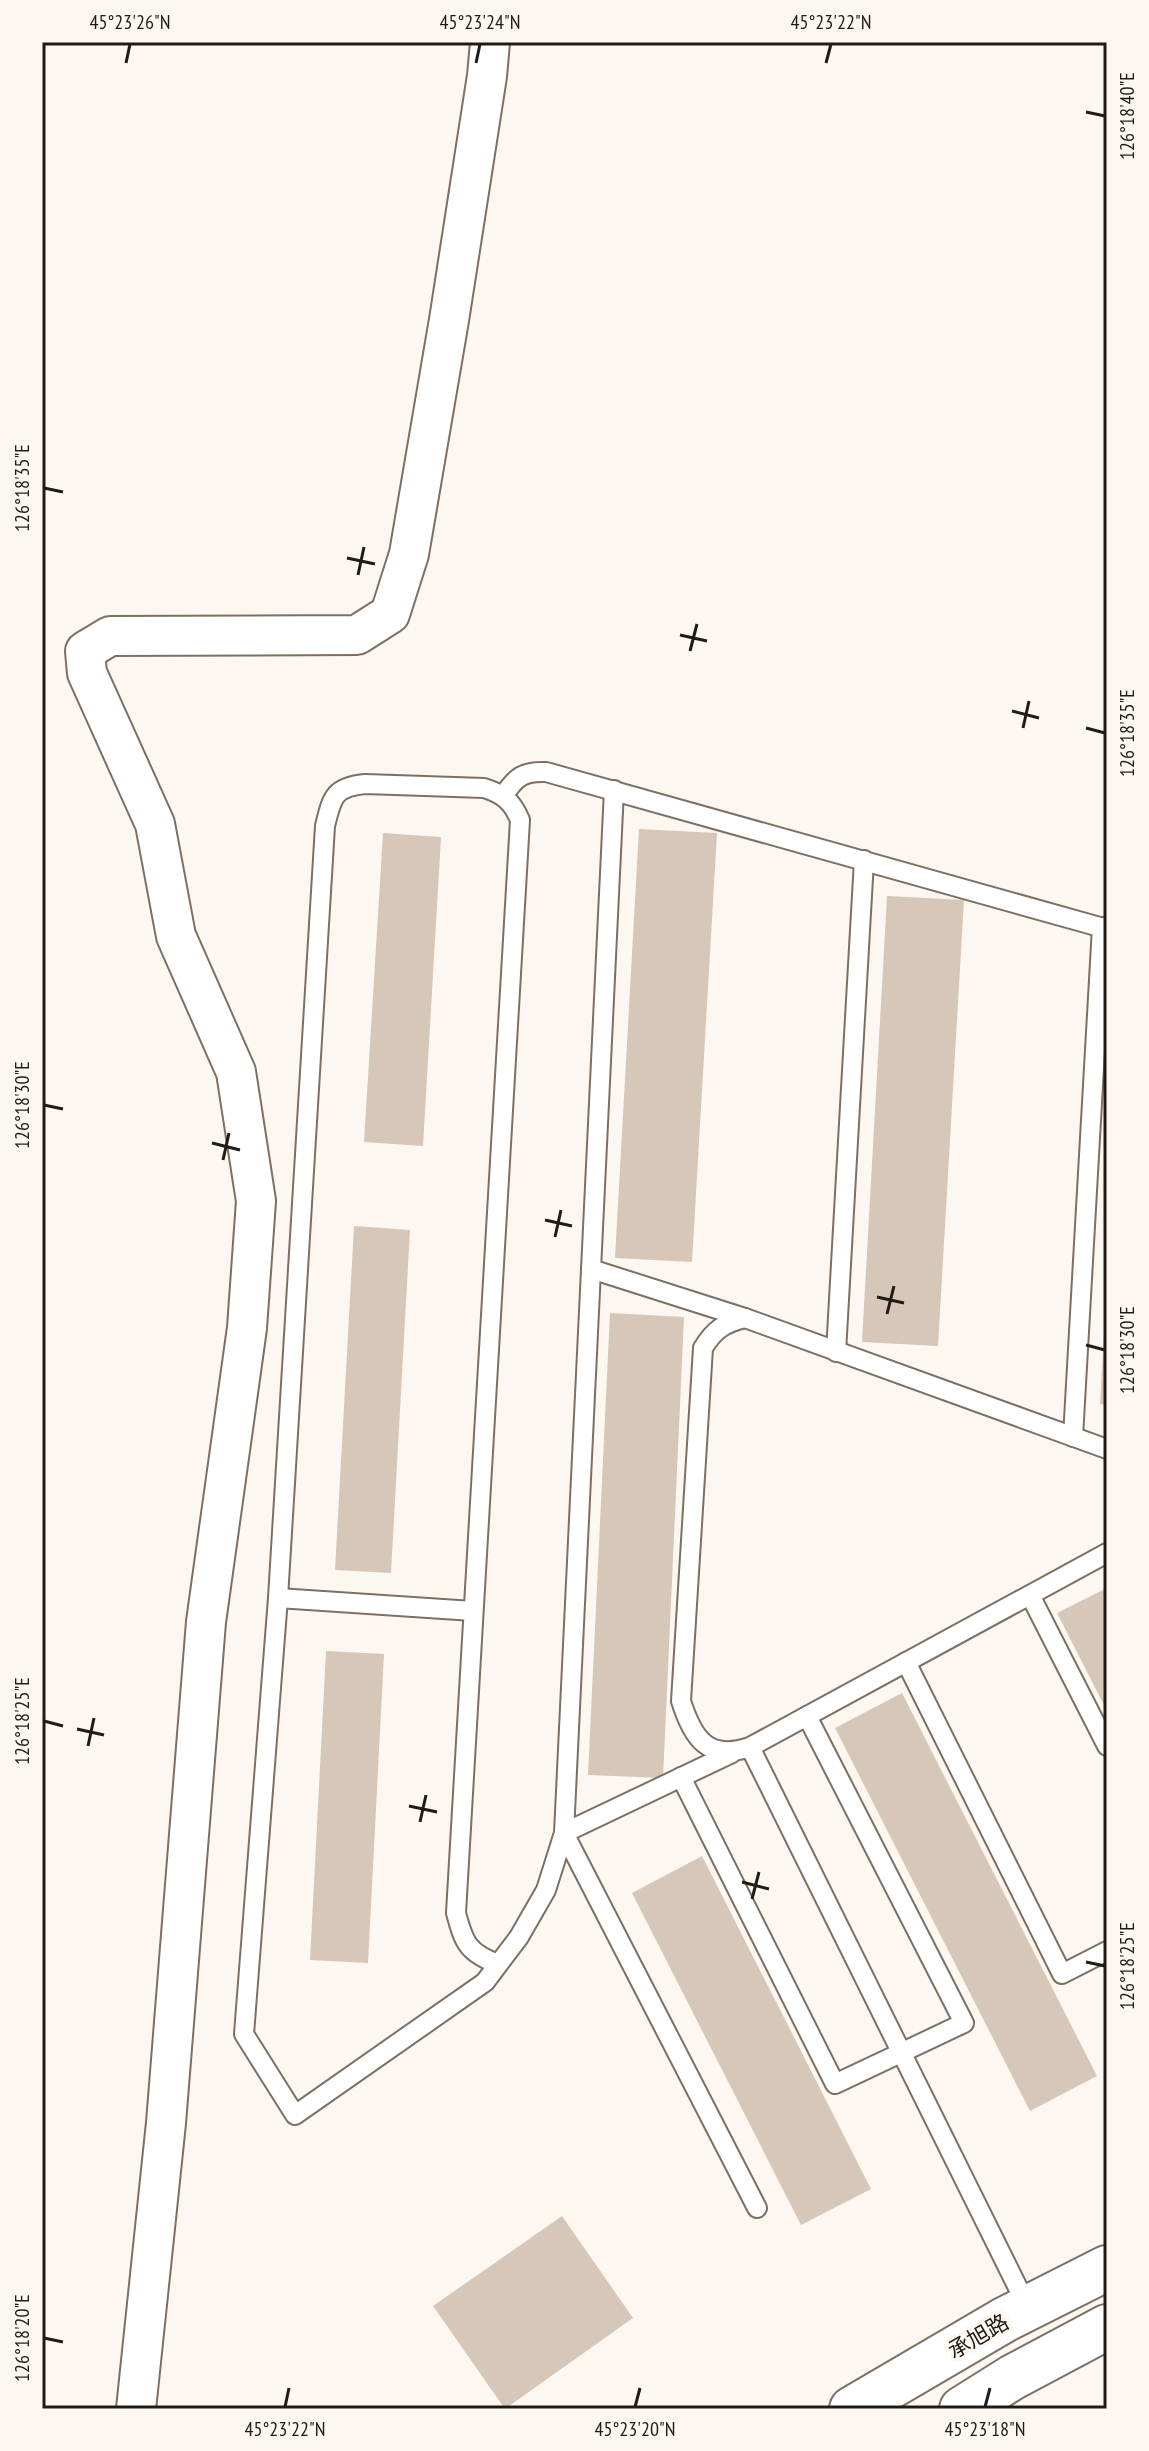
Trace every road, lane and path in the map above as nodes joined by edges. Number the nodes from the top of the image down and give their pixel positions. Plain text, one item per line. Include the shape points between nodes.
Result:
1 (490, 42) edge
2 (614, 790) junction
3 (503, 796) junction
4 (864, 860) junction
5 (1104, 928) edge
6 (591, 1269) junction
7 (745, 1318) junction
8 (836, 1352) junction
9 (1073, 1437) junction
10 (1107, 1449) edge
11 (1107, 1553) edge
12 (1030, 1595) junction
13 (278, 1598) junction
14 (473, 1611) junction
15 (906, 1662) junction
16 (807, 1716) junction
17 (1107, 1746) edge
18 (741, 1750) junction
19 (681, 1777) junction
20 (564, 1833) junction
21 (1107, 1951) edge
22 (498, 1964) junction
23 (901, 2053) junction
24 (757, 2208) dead end
25 (1107, 2268) edge
26 (1028, 2308) junction
27 (1107, 2327) edge
28 (136, 2409) edge
29 (852, 2409) edge
30 (962, 2409) edge

1 - 28 street via 409,554 390,614 357,635 110,636 85,651 87,673 155,824 176,936 236,1072 256,1201 247,1328 206,1622 166,2123
2 - 3 lane via 531,771
2 - 4 lane
2 - 6 lane
3 - 13 lane via 484,788 365,784 350,785 331,800 325,826
3 - 14 lane via 514,804 520,820
4 - 5 lane
4 - 8 lane
5 - 9 lane
6 - 7 lane
6 - 20 lane
7 - 8 lane
7 - 18 lane via 712,1333 703,1348 681,1701 702,1742 720,1752
8 - 9 lane
9 - 10 lane
11 - 12 lane
12 - 15 lane
12 - 17 lane
13 - 14 lane
13 - 22 lane via 244,2034 295,2115 485,1982
14 - 22 lane via 456,1913 469,1948
15 - 16 lane
15 - 21 lane via 1062,1974
16 - 18 lane
16 - 23 lane via 964,2023
18 - 19 lane
18 - 23 lane
19 - 20 lane
19 - 23 lane via 835,2084
20 - 22 lane via 546,1890
20 - 24 lane
23 - 26 lane
25 - 26 main road, 承旭路
26 - 29 main road, 承旭路
27 - 30 main road

